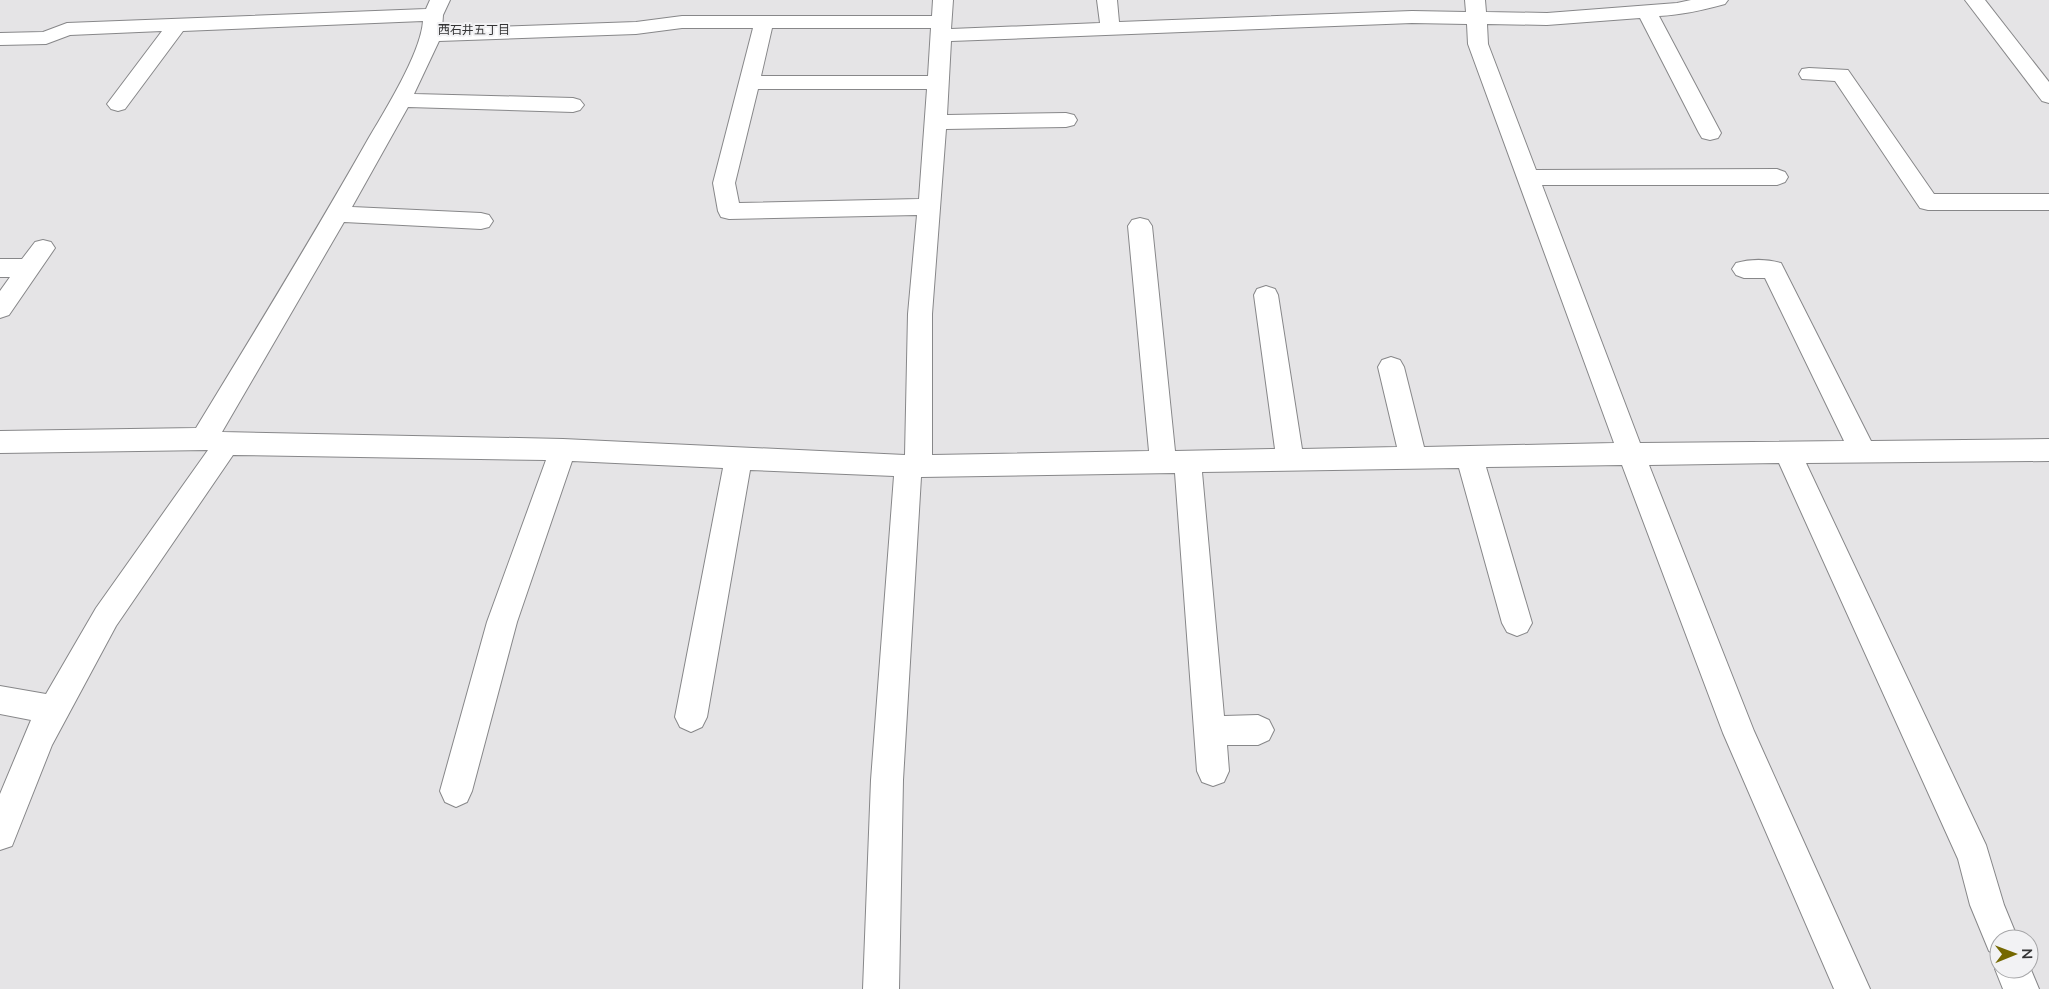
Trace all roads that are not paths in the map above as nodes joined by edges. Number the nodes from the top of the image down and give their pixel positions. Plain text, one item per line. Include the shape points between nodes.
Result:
1 (1107, 0) edge
2 (1718, 0) edge
3 (1975, 0) edge
4 (1474, 10) edge
5 (1647, 12) junction
6 (435, 17) edge
7 (941, 19) edge
8 (764, 22) junction
9 (177, 25) junction
10 (1110, 27) junction
11 (0, 39) edge
12 (1809, 74) dead end
13 (749, 82) junction
14 (938, 83) junction
15 (2049, 96) edge
16 (401, 100) junction
17 (118, 104) dead end
18 (573, 106) dead end
19 (1066, 120) dead end
20 (936, 122) junction
21 (1710, 133) dead end
22 (1777, 177) dead end
23 (1527, 178) junction
24 (2049, 202) edge
25 (930, 207) junction
26 (336, 214) junction
27 (481, 221) dead end
28 (1140, 226) dead end
29 (43, 248) dead end
30 (0, 268) edge
31 (29, 268) junction
32 (1744, 268) dead end
33 (1266, 295) dead end
34 (0, 309) edge
35 (1391, 367) dead end
36 (215, 441) junction
37 (0, 442) edge
38 (563, 450) junction
39 (2049, 450) edge
40 (1863, 452) junction
41 (1788, 453) junction
42 (1630, 454) junction
43 (1469, 456) junction
44 (1413, 458) junction
45 (738, 459) junction
46 (1290, 460) junction
47 (1176, 462) junction
48 (913, 466) junction
49 (1517, 623) dead end
50 (0, 700) edge
51 (54, 710) junction
52 (691, 717) dead end
53 (1258, 730) dead end
54 (1210, 731) junction
55 (1213, 771) dead end
56 (456, 791) dead end
57 (0, 834) edge
58 (1997, 929) edge
59 (880, 989) edge
60 (1852, 989) edge

1 - 10 street
2 - 5 street
3 - 15 street
4 - 5 street via 1547,19
4 - 10 street via 1412,17 1222,16
4 - 23 street via 1478,44
5 - 21 street
6 - 8 street via 636,28 682,22
6 - 9 street
6 - 16 street
7 - 8 street
7 - 10 street
7 - 14 street
8 - 13 street
9 - 11 street via 67,29 46,38
9 - 17 street
12 - 24 street via 1840,74 1928,202
13 - 14 street
13 - 25 street via 724,183 729,211
14 - 20 street
16 - 18 street
16 - 26 street
19 - 20 street
20 - 25 street
22 - 23 street
23 - 42 street
25 - 48 street via 920,314
26 - 27 street
26 - 36 street
28 - 47 street
29 - 31 street
30 - 31 street
31 - 34 street
32 - 40 street via 1774,269
33 - 46 street
35 - 44 street
36 - 37 street
36 - 38 street
36 - 51 street via 207,474 106,617
38 - 45 street
38 - 56 street via 502,622
39 - 40 street
40 - 41 street
41 - 42 street
41 - 58 street via 1974,857
42 - 43 street
42 - 60 street via 1739,733
43 - 44 street
43 - 49 street
44 - 46 street
45 - 48 street
45 - 52 street
46 - 47 street
47 - 48 street
47 - 54 street
48 - 59 street via 887,780
50 - 51 street
51 - 57 street
53 - 54 street
54 - 55 street

